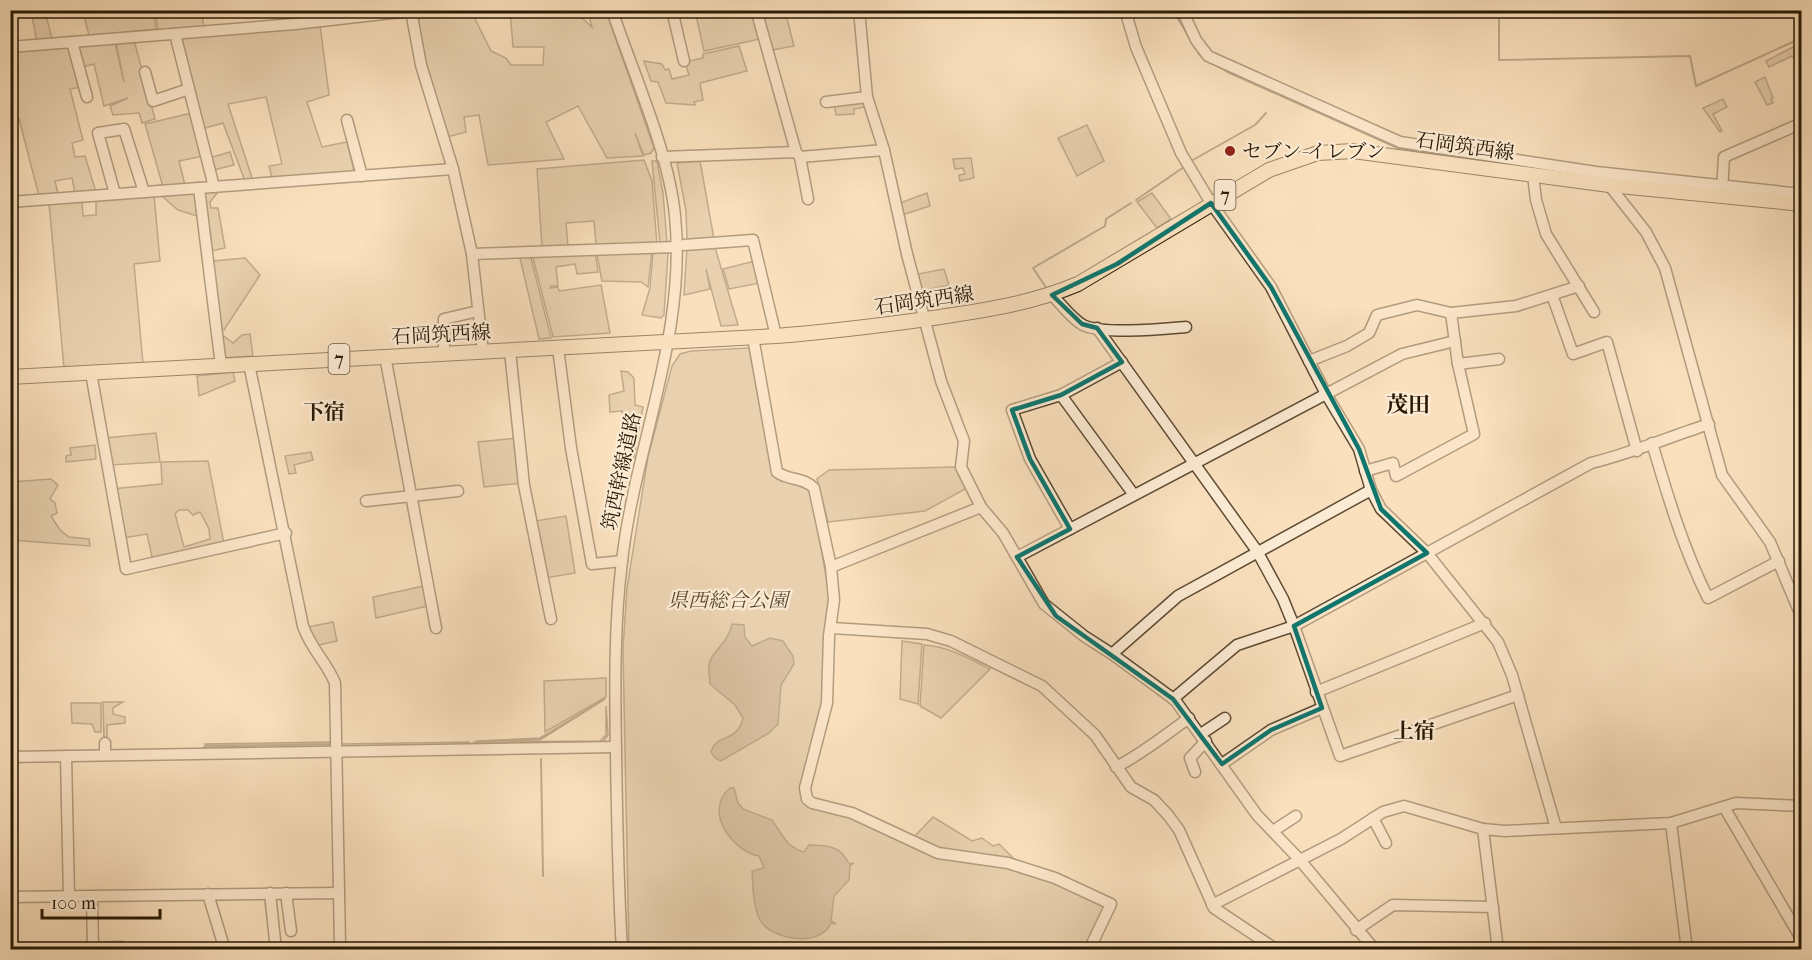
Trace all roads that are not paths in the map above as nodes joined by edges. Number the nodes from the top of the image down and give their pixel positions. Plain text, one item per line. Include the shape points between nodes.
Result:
1 (444, 10) edge
2 (612, 10) edge
3 (672, 10) edge
4 (771, 10) edge
5 (859, 10) edge
6 (1125, 10) edge
7 (1182, 10) edge
8 (411, 11) edge
9 (752, 11) edge
10 (392, 12) edge
11 (175, 34) junction
12 (72, 42) junction
13 (10, 47) edge
14 (684, 61) dead end
15 (145, 72) dead end
16 (189, 89) junction
17 (87, 97) dead end
18 (867, 97) junction
19 (826, 102) dead end
20 (347, 120) dead end
21 (1802, 123) edge
22 (884, 150) junction
23 (798, 155) junction
24 (662, 157) junction
25 (453, 169) junction
26 (1533, 175) junction
27 (362, 176) junction
28 (1595, 177) junction
29 (1609, 185) junction
30 (214, 187) junction
31 (199, 188) junction
32 (1722, 191) junction
33 (144, 192) junction
34 (115, 194) junction
35 (1802, 194) edge
36 (808, 199) dead end
37 (10, 202) edge
38 (1211, 204) junction
39 (1802, 204) edge
40 (680, 246) junction
41 (472, 254) junction
42 (1579, 286) junction
43 (1052, 295) junction
44 (1552, 295) junction
45 (478, 311) junction
46 (1594, 312) dead end
47 (1450, 313) junction
48 (926, 319) junction
49 (1186, 327) dead end
50 (1097, 328) junction
51 (776, 336) junction
52 (753, 337) junction
53 (1455, 341) junction
54 (668, 342) junction
55 (558, 348) junction
56 (510, 351) junction
57 (483, 352) junction
58 (444, 353) junction
59 (385, 356) junction
60 (1499, 359) dead end
61 (1309, 361) junction
62 (1122, 362) junction
63 (249, 364) junction
64 (1458, 364) junction
65 (221, 366) junction
66 (91, 373) junction
67 (10, 377) edge
68 (1326, 394) junction
69 (1061, 395) junction
70 (1709, 424) junction
71 (1652, 443) junction
72 (1637, 451) junction
73 (1194, 464) junction
74 (1365, 471) junction
75 (1371, 490) junction
76 (458, 491) dead end
77 (1134, 495) junction
78 (412, 496) junction
79 (366, 501) dead end
80 (981, 507) junction
81 (1070, 529) junction
82 (286, 533) junction
83 (1257, 551) junction
84 (1427, 553) junction
85 (1017, 557) junction
86 (622, 561) junction
87 (1779, 561) junction
88 (831, 567) junction
89 (1802, 618) edge
90 (551, 619) dead end
91 (1485, 623) junction
92 (1294, 626) junction
93 (436, 628) dead end
94 (832, 628) junction
95 (1112, 654) junction
96 (1316, 692) junction
97 (1518, 695) junction
98 (1173, 699) junction
99 (1322, 708) junction
100 (1189, 718) junction
101 (1225, 718) dead end
102 (1266, 733) junction
103 (1204, 737) junction
104 (105, 743) dead end
105 (1273, 743) dead end
106 (616, 747) junction
107 (336, 752) junction
108 (105, 755) junction
109 (66, 756) junction
110 (10, 757) edge
111 (1222, 764) junction
112 (1116, 767) junction
113 (1195, 772) dead end
114 (1802, 806) edge
115 (1724, 807) junction
116 (1296, 816) dead end
117 (1373, 818) junction
118 (1671, 823) junction
119 (1556, 828) junction
120 (1484, 830) junction
121 (1273, 831) junction
122 (1386, 843) dead end
123 (1299, 859) junction
124 (270, 893) junction
125 (286, 893) junction
126 (339, 893) junction
127 (208, 894) junction
128 (69, 896) junction
129 (93, 896) junction
130 (10, 897) edge
131 (1212, 905) junction
132 (1493, 907) junction
133 (1356, 930) junction
134 (291, 931) dead end
135 (1802, 940) edge
136 (340, 945) dead end
137 (121, 947) dead end
138 (93, 949) edge
139 (222, 950) edge
140 (276, 950) edge
141 (622, 950) edge
142 (1089, 950) edge
143 (1277, 950) edge
144 (1375, 950) edge
145 (1498, 950) edge
146 (1687, 950) edge

1 - 8 street
2 - 24 street, 筑西幹線道路
3 - 14 street
4 - 9 street
5 - 18 street
6 - 38 street via 1160,109
7 - 28 street via 1208,56 1400,142
8 - 10 street
8 - 25 street via 421,65
9 - 23 street
10 - 11 street
11 - 12 street
11 - 16 street
12 - 13 street
12 - 17 street
15 - 16 street via 153,101
16 - 30 street
18 - 19 street
18 - 22 street
20 - 27 street
21 - 32 street via 1724,157
22 - 23 street
22 - 48 street
23 - 24 street
23 - 36 street
24 - 40 street, 筑西幹線道路
25 - 27 street
25 - 41 street
26 - 28 main road, 石岡筑西線 / 7
26 - 38 main road, 石岡筑西線 / 7 via 1353,151 1329,152 1269,170
26 - 42 street via 1546,234
27 - 30 street
28 - 29 main road, 石岡筑西線 / 7
28 - 32 street
29 - 32 main road, 石岡筑西線 / 7
29 - 70 street via 1646,232 1665,268
30 - 31 street
31 - 33 street
31 - 65 street
32 - 35 street
32 - 39 main road, 石岡筑西線 / 7
33 - 34 street
33 - 34 street via 124,129 98,133
34 - 37 street
38 - 43 main road, 石岡筑西線 / 7 via 1117,264
38 - 61 street via 1271,287
40 - 41 street
40 - 51 street via 753,240
40 - 54 street, 筑西幹線道路
41 - 45 street
42 - 44 street
42 - 46 street
43 - 48 main road, 石岡筑西線 / 7 via 1006,308
43 - 50 street via 1082,324
44 - 47 street via 1516,306
44 - 72 street via 1573,354 1607,342
45 - 57 street
45 - 58 street via 444,319
47 - 53 street
47 - 61 street via 1417,305 1377,315 1369,333
48 - 51 main road, 石岡筑西線 / 7
48 - 80 street via 941,381 964,441 961,467
49 - 50 street
50 - 62 street
51 - 52 main road, 石岡筑西線 / 7
52 - 54 main road, 石岡筑西線 / 7
52 - 88 street via 777,472 801,479 814,488
53 - 64 street
53 - 68 street via 1402,354
54 - 55 main road, 石岡筑西線 / 7
54 - 86 street, 筑西幹線道路 via 630,508
55 - 56 main road, 石岡筑西線 / 7
55 - 86 street via 592,564
56 - 57 main road, 石岡筑西線 / 7
56 - 90 street via 524,485
57 - 58 main road, 石岡筑西線 / 7
58 - 59 main road, 石岡筑西線 / 7
59 - 63 main road, 石岡筑西線 / 7
59 - 78 street
60 - 64 street
61 - 68 street
62 - 69 street
62 - 73 street
63 - 65 main road, 石岡筑西線 / 7
63 - 82 street
64 - 74 street via 1474,434 1396,476 1393,463
65 - 66 main road, 石岡筑西線 / 7
66 - 67 main road, 石岡筑西線 / 7
66 - 82 street via 126,569
68 - 73 street
68 - 74 street via 1359,449
69 - 77 street
69 - 81 street via 1012,410 1030,459
70 - 71 street
70 - 87 street via 1727,485 1763,531
71 - 72 street
71 - 87 street via 1689,561 1708,598
72 - 84 street via 1591,462
73 - 77 street
73 - 83 street
74 - 75 street
75 - 83 street
75 - 84 street via 1381,509
76 - 78 street
77 - 81 street
78 - 79 street
78 - 93 street
80 - 85 street
80 - 88 street
81 - 85 street
82 - 107 street via 303,626 310,647 335,683
83 - 92 street
83 - 95 street via 1178,596
84 - 91 street
84 - 92 street
85 - 95 street via 1050,610
86 - 106 street, 筑西幹線道路 via 617,612
87 - 89 street
88 - 94 street
91 - 96 street
91 - 97 street via 1498,642
92 - 96 street
92 - 98 street via 1236,645
94 - 112 street via 927,634 993,661 1042,686 1095,735
94 - 142 street via 827,704 805,788 807,799 852,813 938,853 1008,863 1055,878 1111,904
95 - 98 street
96 - 99 street
97 - 99 street via 1340,756
97 - 119 street
98 - 100 street
99 - 102 street
100 - 103 street
100 - 112 street via 1145,747 1137,757
101 - 103 street
102 - 105 street
102 - 111 street
103 - 111 street
103 - 113 street via 1190,758
104 - 108 street
106 - 107 street
106 - 141 street, 筑西幹線道路
107 - 108 street
107 - 126 street
108 - 109 street
109 - 110 street
109 - 128 street
111 - 121 street via 1257,815
112 - 131 street via 1131,787 1154,800 1179,830
114 - 115 street via 1736,803
115 - 118 street
115 - 135 street
116 - 121 street
117 - 120 street via 1404,806
117 - 122 street
117 - 123 street
118 - 119 street
118 - 146 street
119 - 120 street
120 - 132 street
121 - 123 street
123 - 131 street
123 - 133 street
124 - 125 street
124 - 127 street
124 - 140 street
125 - 126 street
125 - 134 street
126 - 136 street
127 - 129 street
127 - 139 street
128 - 129 street
128 - 130 street
129 - 138 street
131 - 143 street
132 - 133 street via 1393,905
132 - 145 street
133 - 144 street
137 - 138 street

